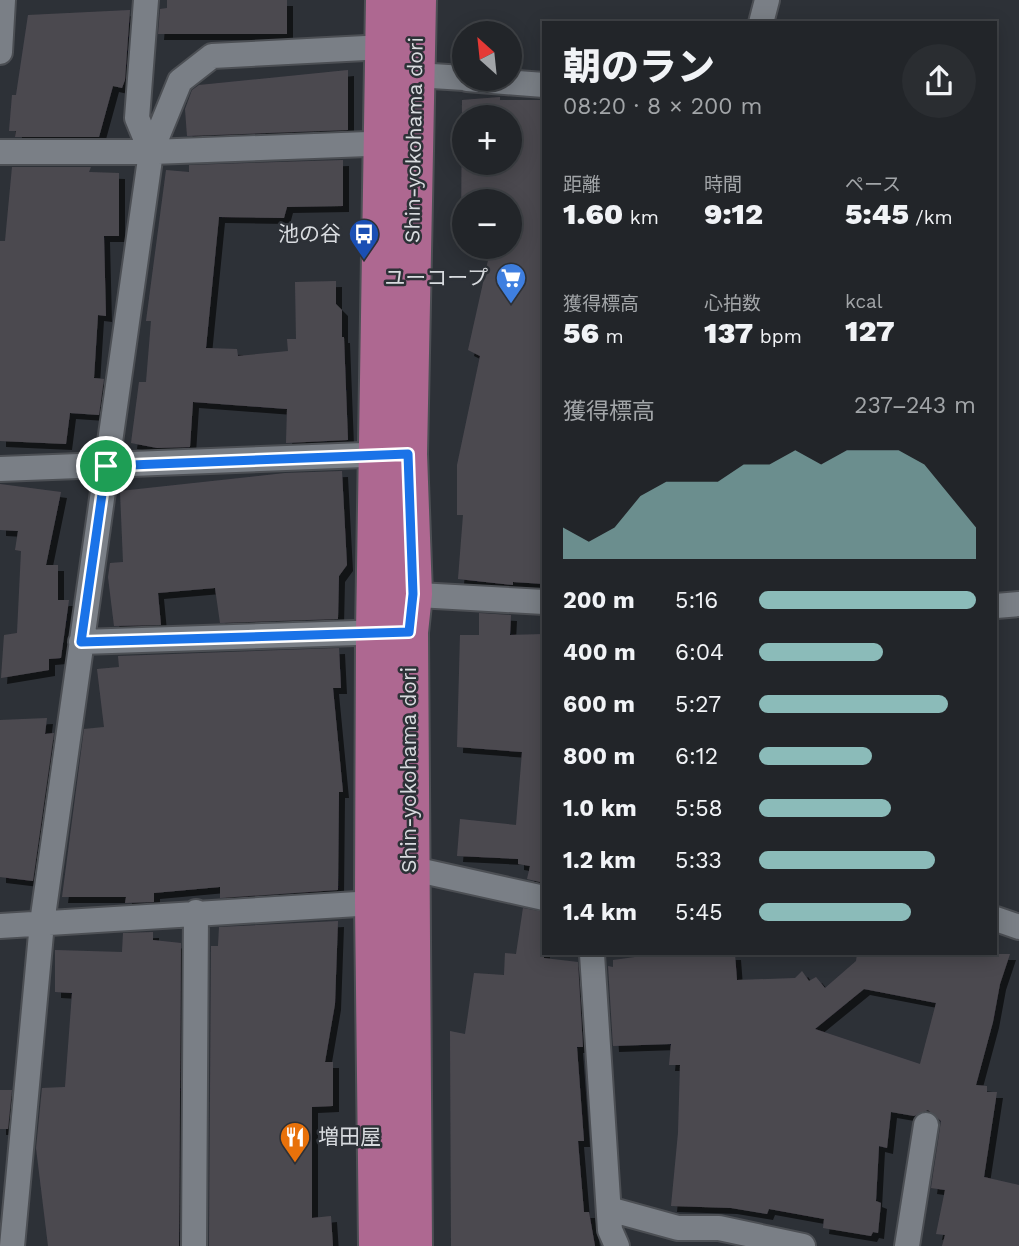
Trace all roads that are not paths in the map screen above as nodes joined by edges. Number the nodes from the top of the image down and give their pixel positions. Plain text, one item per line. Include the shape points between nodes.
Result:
1 (3, 0) edge
2 (146, 0) edge
3 (385, 0) edge
4 (417, 0) edge
5 (767, 0) edge
6 (762, 21) edge
7 (385, 47) junction
8 (0, 52) edge
9 (416, 75) junction
10 (452, 78) edge
11 (522, 83) edge
12 (542, 85) edge
13 (399, 143) junction
14 (0, 152) edge
15 (151, 152) junction
16 (393, 454) junction
17 (106, 466) junction
18 (0, 470) edge
19 (413, 594) junction
20 (375, 596) junction
21 (542, 601) edge
22 (1019, 604) edge
23 (997, 606) edge
24 (392, 632) junction
25 (81, 642) junction
26 (409, 867) junction
27 (542, 898) edge
28 (374, 903) junction
29 (196, 912) junction
30 (997, 919) edge
31 (42, 923) junction
32 (0, 926) edge
33 (1019, 928) edge
34 (592, 955) edge
35 (926, 1125) dead end
36 (609, 1209) junction
37 (12, 1246) edge
38 (194, 1246) edge
39 (378, 1246) edge
40 (413, 1246) edge
41 (617, 1246) edge
42 (803, 1246) edge
43 (907, 1246) edge

1 - 8 street
2 - 15 street via 137,118
3 - 7 main road, Shin-yokohama dori
4 - 9 main road, Shin-yokohama dori
5 - 6 street
7 - 13 main road, Shin-yokohama dori
7 - 15 street via 212,56 180,81
9 - 10 street
9 - 13 main road, Shin-yokohama dori
11 - 12 street
13 - 15 street
13 - 16 main road, Shin-yokohama dori
14 - 15 street
15 - 17 street
16 - 17 street
16 - 19 main road, Shin-yokohama dori
16 - 20 main road, Shin-yokohama dori
17 - 18 street
17 - 25 street
19 - 20 street
19 - 21 street
19 - 24 main road, Shin-yokohama dori
20 - 24 main road, Shin-yokohama dori
22 - 23 street
24 - 25 street
24 - 26 main road, Shin-yokohama dori
24 - 28 main road, Shin-yokohama dori
25 - 31 street
26 - 27 street
26 - 40 main road, Shin-yokohama dori
28 - 29 street
28 - 39 main road, Shin-yokohama dori
29 - 31 street
29 - 38 street
30 - 33 street
31 - 32 street
31 - 37 street
34 - 36 street
35 - 43 street
36 - 41 street
36 - 42 street via 678,1228 719,1228

